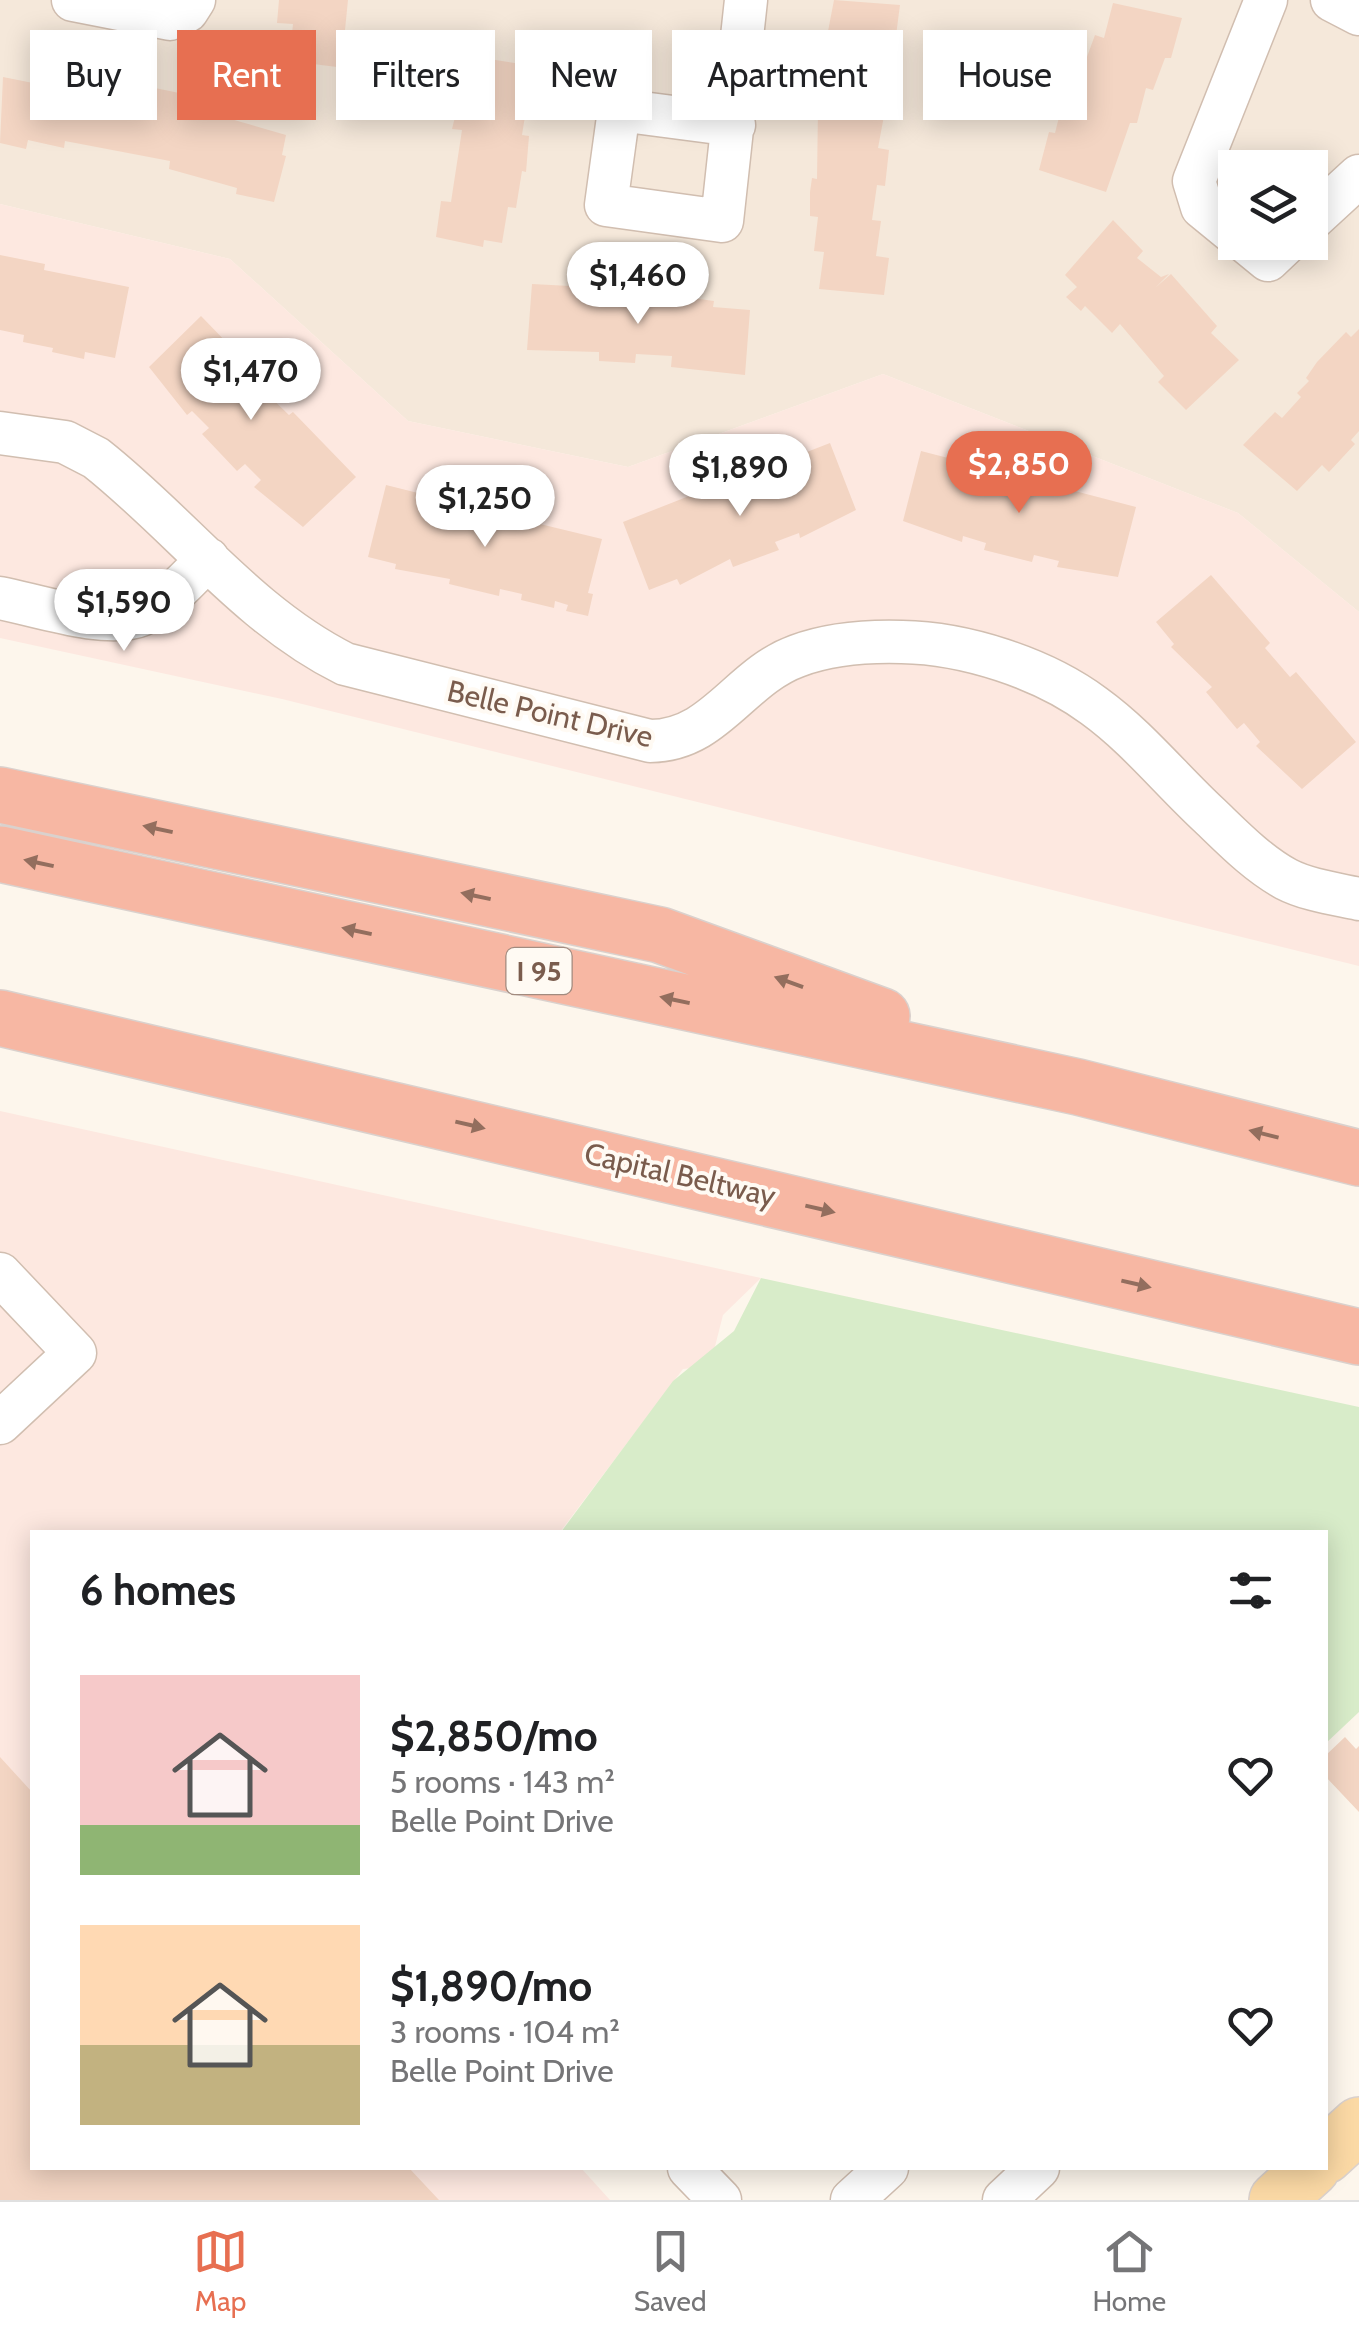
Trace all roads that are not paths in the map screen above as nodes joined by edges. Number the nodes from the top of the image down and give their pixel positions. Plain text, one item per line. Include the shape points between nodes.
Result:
1 (73, 0) edge
2 (194, 0) edge
3 (746, 0) edge
4 (1266, 0) edge
5 (1332, 0) edge
6 (1359, 14) edge
7 (734, 125) junction
8 (1359, 176) edge
9 (1328, 204) edge
10 (1218, 220) edge
11 (0, 433) edge
12 (208, 559) junction
13 (0, 598) edge
14 (0, 795) edge
15 (0, 854) edge
16 (1359, 899) edge
17 (0, 1018) edge
18 (0, 1040) edge
19 (1078, 1088) junction
20 (375, 1103) junction
21 (1359, 1158) edge
22 (0, 1274) edge
23 (1359, 1337) edge
24 (0, 1423) edge
25 (1359, 2124) edge
26 (1328, 2153) edge
27 (691, 2170) edge
28 (885, 2170) edge
29 (1036, 2170) edge
30 (1310, 2170) edge
31 (720, 2200) edge
32 (852, 2200) edge
33 (1004, 2200) edge
34 (1277, 2200) edge

1 - 2 street via 170,19
3 - 7 street
4 - 10 street via 1194,181 1202,207
5 - 6 street
7 - 7 street via 722,221 606,206 619,110
8 - 9 street
11 - 12 street, Belle Point Drive via 65,442 96,458
12 - 13 street via 138,616 105,618
12 - 16 street, Belle Point Drive via 267,616 346,664 650,741 695,733 745,688 795,656 849,644 962,649 1032,672 1093,704 1248,852 1288,880
19 -> 14 highway via 660,935
19 -> 15 highway, I 95
17 - 20 highway, Capital Beltway
18 - 20 highway
21 -> 19 highway, I 95
20 -> 23 highway, Capital Beltway
22 - 24 street via 74,1353
25 - 26 main road
27 - 31 street
28 - 32 street
29 - 33 street
30 - 34 main road

